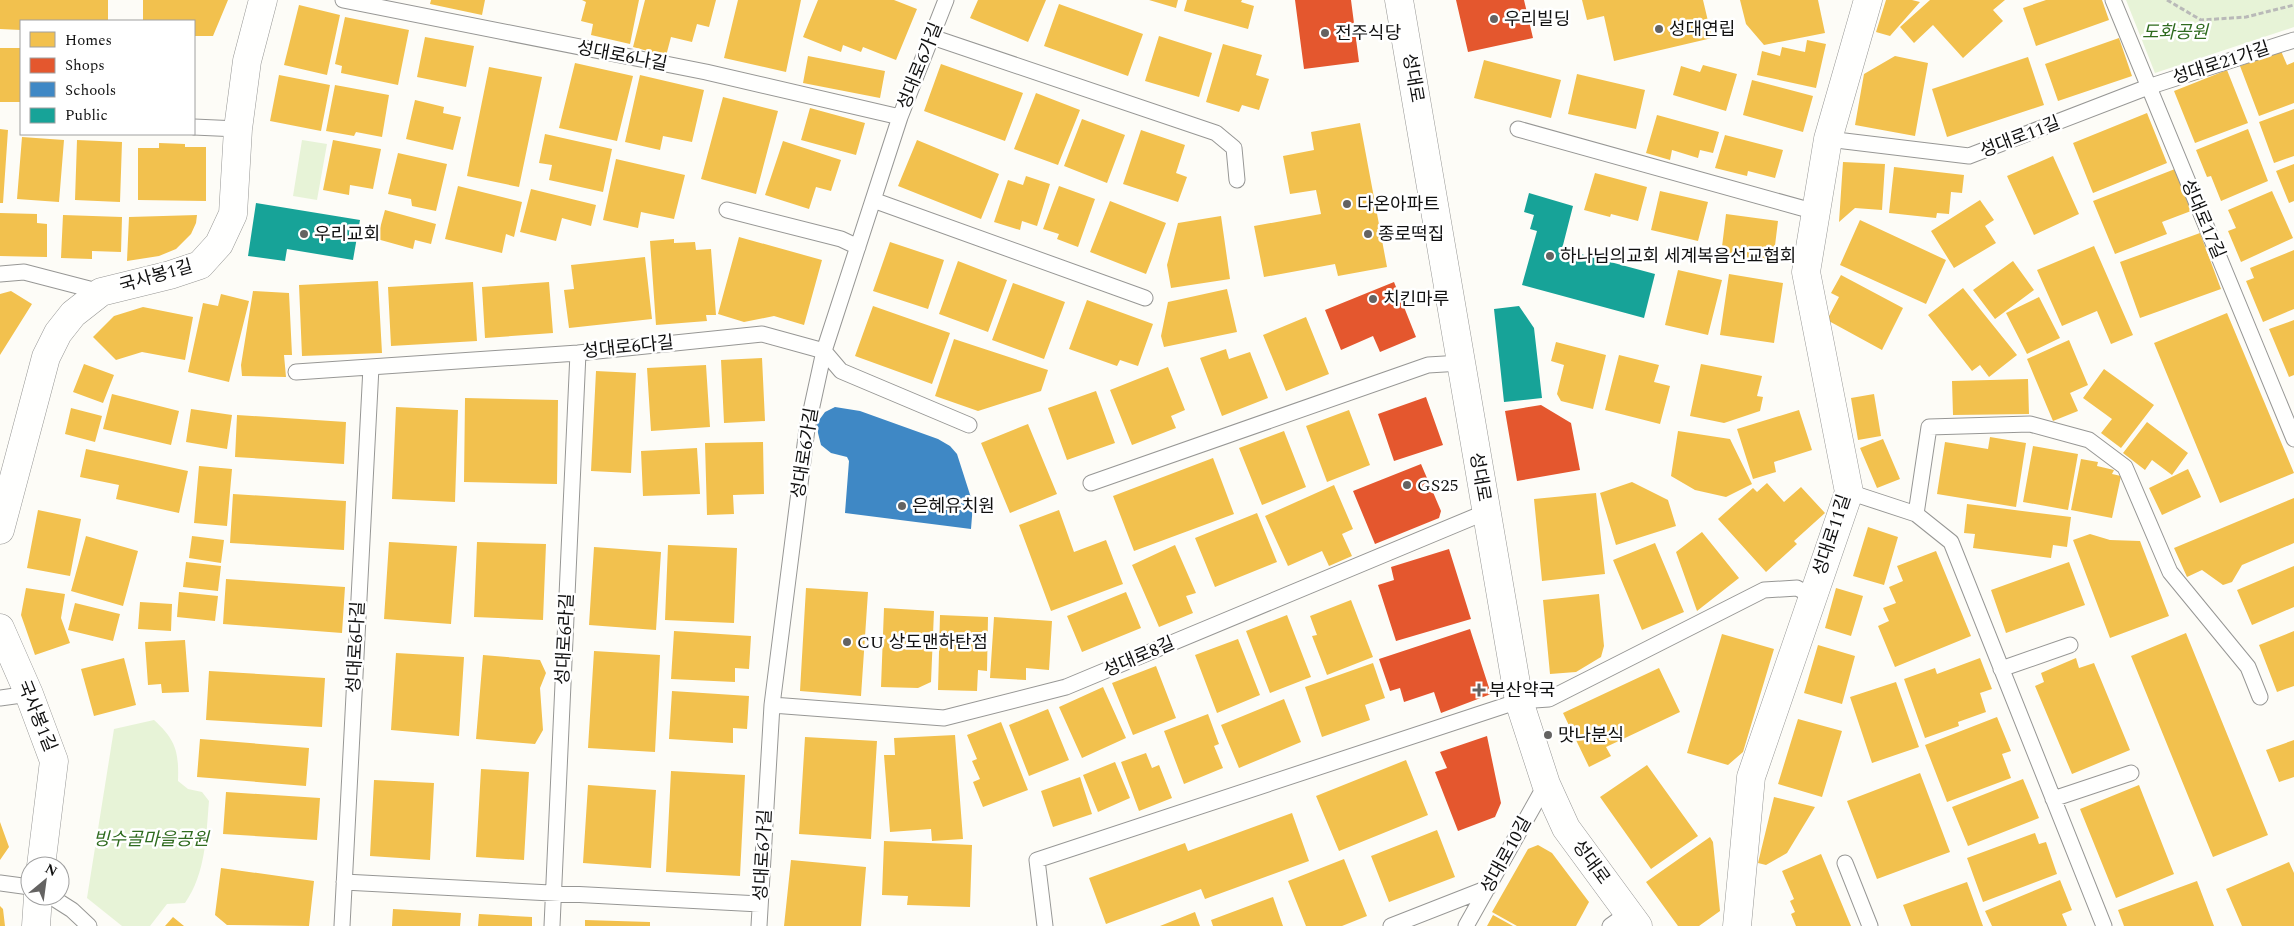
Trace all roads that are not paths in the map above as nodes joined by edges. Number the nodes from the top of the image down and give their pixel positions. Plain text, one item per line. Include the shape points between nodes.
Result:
1 (263, 0) edge
2 (342, 0) edge
3 (946, 0) edge
4 (1399, 0) edge
5 (1868, 0) edge
6 (2113, 0) edge
7 (932, 36) junction
8 (2294, 40) edge
9 (2148, 87) junction
10 (900, 117) junction
11 (195, 127) edge
12 (238, 129) junction
13 (1518, 129) dead end
14 (1828, 139) junction
15 (1237, 180) dead end
16 (873, 200) junction
17 (727, 210) dead end
18 (1816, 212) junction
19 (858, 247) junction
20 (0, 274) edge
21 (101, 292) junction
22 (1145, 298) dead end
23 (824, 351) junction
24 (578, 353) junction
25 (1461, 363) junction
26 (370, 367) junction
27 (296, 372) dead end
28 (969, 425) dead end
29 (2294, 439) edge
30 (1091, 483) dead end
31 (5, 489) edge
32 (1849, 492) junction
33 (1486, 512) junction
34 (1916, 514) junction
35 (0, 530) edge
36 (1812, 596) junction
37 (0, 628) edge
38 (2070, 645) dead end
39 (2001, 669) junction
40 (29, 694) junction
41 (2260, 697) dead end
42 (0, 698) edge
43 (1519, 701) junction
44 (772, 705) junction
45 (2131, 773) dead end
46 (1546, 784) junction
47 (2053, 799) junction
48 (42, 856) edge
49 (1845, 863) dead end
50 (344, 882) junction
51 (0, 883) edge
52 (20, 886) edge
53 (1488, 888) junction
54 (554, 894) junction
55 (760, 904) junction
56 (37, 906) edge
57 (66, 906) edge
58 (1626, 922) edge
59 (36, 926) edge
60 (89, 926) edge
61 (342, 926) edge
62 (552, 926) edge
63 (759, 926) edge
64 (1045, 926) edge
65 (1391, 926) edge
66 (1466, 926) edge
67 (1737, 926) edge
68 (1870, 926) edge
69 (2104, 926) edge

1 - 12 street, 국사봉1길 via 247,61
2 - 10 lane, 성대로6나길 via 706,72
3 - 7 lane, 성대로6가길
4 - 25 street, 성대로
5 - 14 street, 성대로11길
6 - 9 lane, 성대로17길
7 - 10 lane, 성대로6가길
7 - 15 lane via 1216,133 1234,148
8 - 9 lane, 성대로21가길
9 - 14 lane, 성대로11길 via 1969,156
9 - 29 lane, 성대로17길
10 - 16 lane, 성대로6가길
11 - 12 lane
12 - 21 street, 국사봉1길 via 233,214 219,244 200,264
13 - 18 lane
14 - 18 street, 성대로11길
16 - 19 lane, 성대로6가길
16 - 22 lane
17 - 19 lane via 840,239
18 - 32 street, 성대로11길 via 1806,272
19 - 23 lane, 성대로6가길
20 - 21 lane via 24,272
21 - 31 street, 국사봉1길 via 73,314 58,333 46,357
23 - 24 lane, 성대로6다길 via 762,334
23 - 28 lane via 841,371
23 - 44 lane, 성대로6가길 via 807,428
24 - 26 lane, 성대로6다길
24 - 54 lane, 성대로6라길
25 - 30 lane via 1428,365
25 - 33 street, 성대로
26 - 27 lane, 성대로6다길
26 - 50 lane, 성대로6다길
31 - 35 street, 국사봉1길
32 - 34 lane
32 - 36 street, 성대로11길
33 - 43 street, 성대로
33 - 44 lane, 성대로8길 via 1066,688 944,718
34 - 39 lane via 1951,542
34 - 41 lane via 1929,427 2030,424 2088,440 2125,467 2170,572 2248,668
36 - 43 lane via 1797,588 1764,590 1549,698
36 - 67 street, 성대로11길 via 1751,777
37 - 40 street, 국사봉1길
38 - 39 lane
39 - 47 lane
40 - 42 lane
40 - 48 street, 국사봉1길 via 54,761
43 - 46 street, 성대로
43 - 64 lane via 1037,860
44 - 55 lane, 성대로6가길
45 - 47 lane
46 - 53 lane, 성대로10길
46 - 58 street, 성대로 via 1566,828
47 - 69 lane
49 - 68 lane
50 - 54 lane
50 - 61 lane, 성대로6다길
51 - 52 lane
53 - 65 lane
53 - 66 lane, 성대로10길
54 - 55 lane
54 - 62 lane, 성대로6라길
55 - 63 lane, 성대로6가길
56 - 59 street
57 - 60 lane

